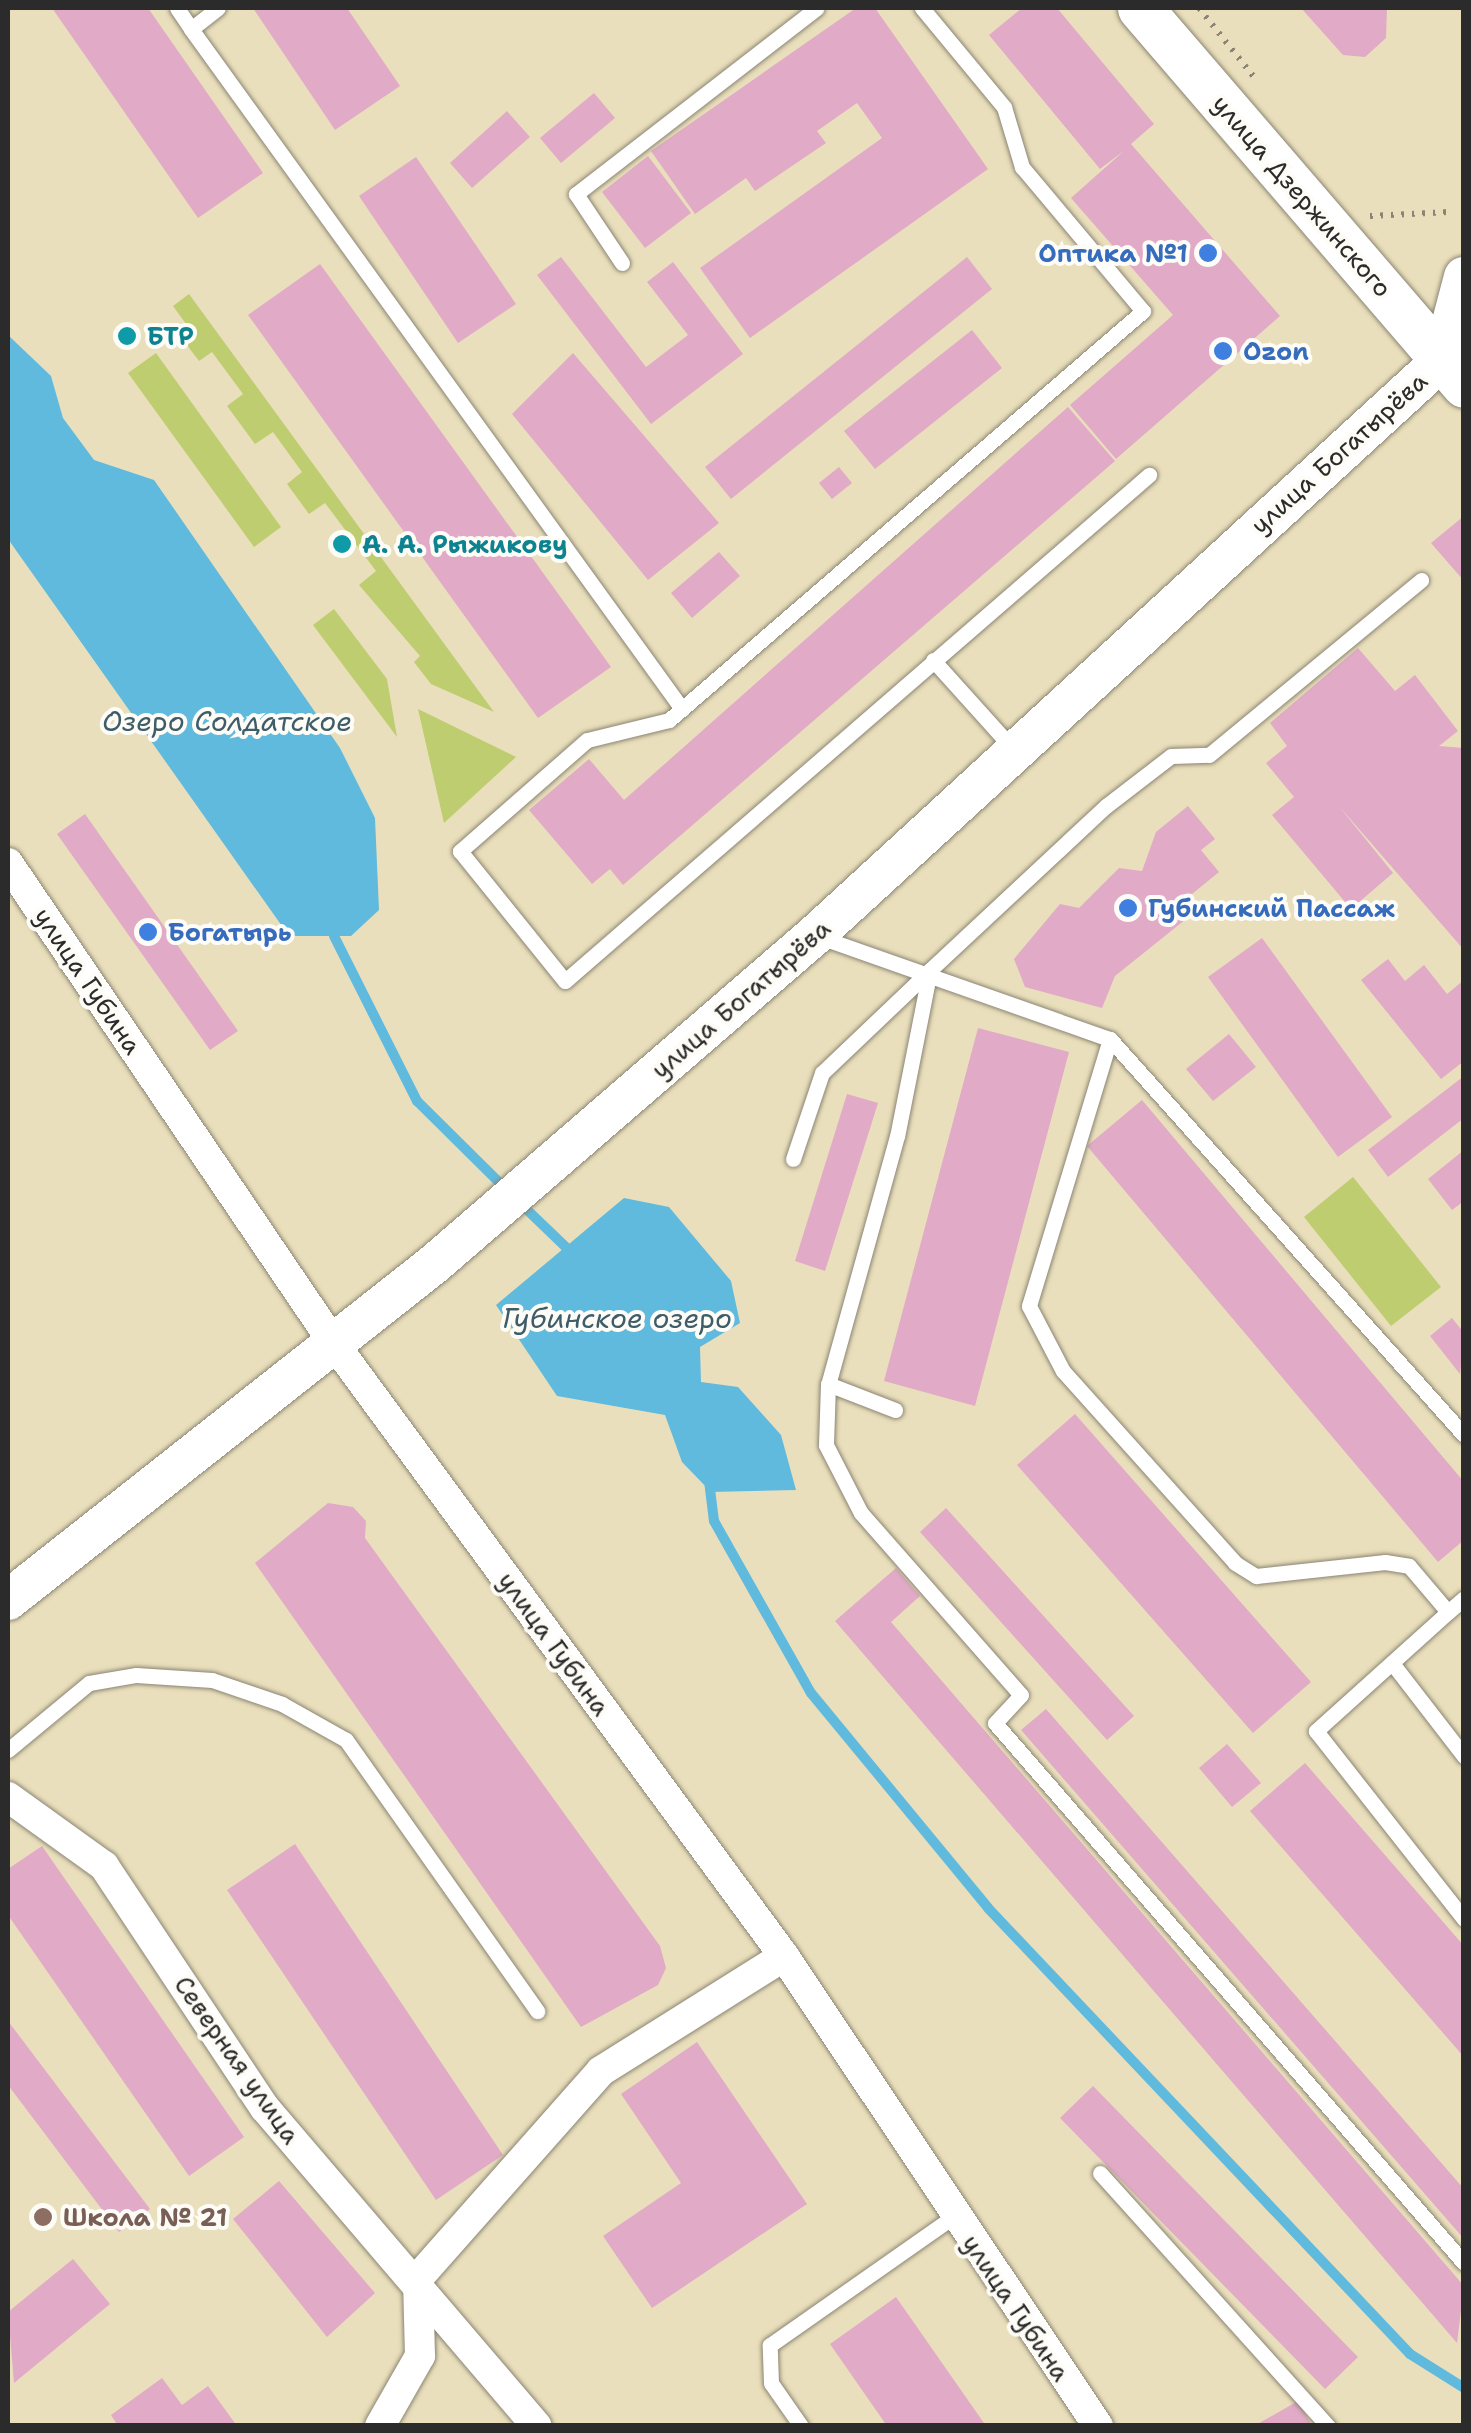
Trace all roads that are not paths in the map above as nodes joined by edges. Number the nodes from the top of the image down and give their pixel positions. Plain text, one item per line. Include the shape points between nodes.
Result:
1 (176, 8) edge
2 (218, 8) edge
3 (817, 8) edge
4 (922, 8) edge
5 (1140, 8) edge
6 (192, 29) junction
7 (622, 263) dead end
8 (1464, 276) edge
9 (1453, 373) edge
10 (1148, 475) dead end
11 (1421, 580) dead end
12 (933, 660) junction
13 (682, 708) junction
14 (1013, 749) junction
15 (8, 863) edge
16 (815, 936) junction
17 (930, 970) junction
18 (1110, 1039) junction
19 (793, 1158) dead end
20 (335, 1345) junction
21 (828, 1384) junction
22 (895, 1410) dead end
23 (1464, 1435) edge
24 (11, 1591) edge
25 (1464, 1598) edge
26 (1448, 1612) junction
27 (1392, 1664) junction
28 (8, 1750) edge
29 (1464, 1756) edge
30 (8, 1797) edge
31 (1464, 1919) edge
32 (784, 1956) junction
33 (537, 2011) dead end
34 (1100, 2172) dead end
35 (954, 2216) junction
36 (1464, 2263) edge
37 (418, 2278) junction
38 (380, 2426) edge
39 (536, 2426) edge
40 (801, 2426) edge
41 (1098, 2426) edge
42 (1328, 2426) edge

1 - 6 lane
2 - 6 lane
3 - 7 lane via 576,194
4 - 13 lane via 1004,106 1022,167 1143,311
5 - 9 main road, улица Дзержинского
6 - 13 lane
8 - 9 main road
9 - 14 main road, улица Богатырёва
10 - 12 lane
11 - 17 lane via 1209,755 1171,756 1106,806
12 - 13 lane via 565,981 460,851 587,740
12 - 14 lane
14 - 16 main road, улица Богатырёва
15 - 20 street, улица Губина
16 - 17 lane
16 - 20 main road, улица Богатырёва
17 - 18 lane
17 - 19 lane via 822,1073
17 - 21 lane via 897,1136
18 - 23 lane
18 - 26 lane via 1029,1306 1037,1336 1235,1563 1256,1576 1409,1566
20 - 24 main road, улица Богатырёва
20 - 32 street, улица Губина
21 - 22 lane
21 - 36 lane via 826,1445 861,1514 1022,1696 995,1723
25 - 26 lane
26 - 27 lane
27 - 29 lane
27 - 31 lane via 1322,1722 1318,1743
28 - 33 lane via 89,1684 136,1675 212,1680 282,1704 346,1740
30 - 37 street, Северная улица via 104,1866 265,2108
32 - 35 street, улица Губина
32 - 37 street via 601,2070
34 - 42 lane
35 - 40 lane via 770,2345 772,2382
35 - 41 street, улица Губина
37 - 38 street via 420,2356
37 - 39 street, Северная улица

